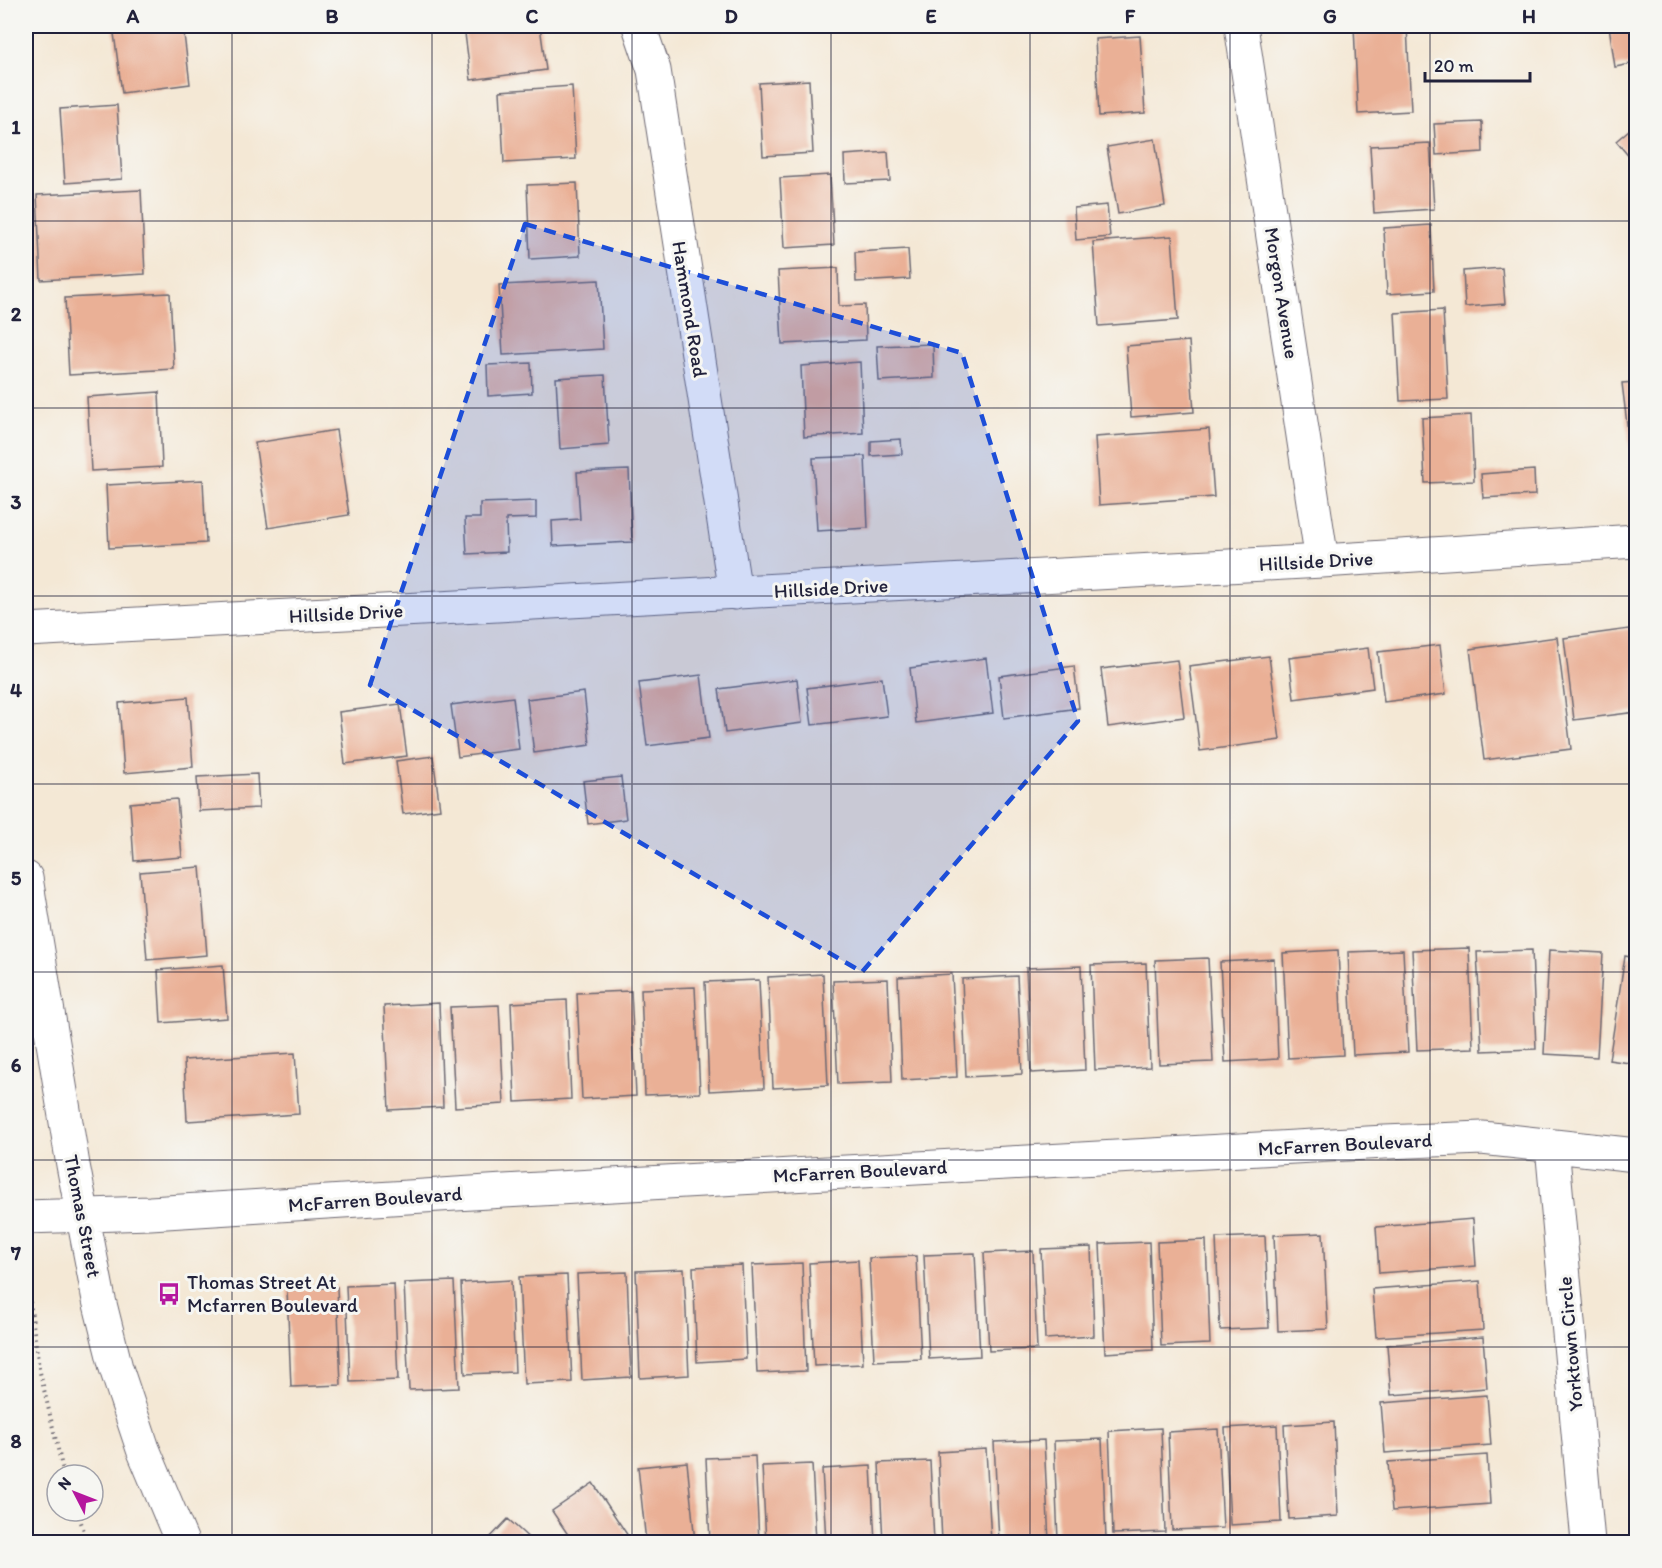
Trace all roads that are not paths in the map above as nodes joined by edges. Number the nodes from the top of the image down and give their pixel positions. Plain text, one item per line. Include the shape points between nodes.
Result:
1 (639, 26) edge
2 (1241, 26) edge
3 (1636, 541) edge
4 (1322, 561) junction
5 (735, 593) junction
6 (26, 630) edge
7 (26, 878) edge
8 (1551, 1146) junction
9 (1636, 1155) edge
10 (82, 1216) junction
11 (26, 1217) edge
12 (182, 1542) edge
13 (1588, 1542) edge

1 - 5 street, Hammond Road via 654,70
2 - 4 street, Morgon Avenue
3 - 4 street, Hillside Drive
4 - 5 street, Hillside Drive
5 - 6 street, Hillside Drive
7 - 10 street, Thomas Street
8 - 9 street, McFarren Boulevard
8 - 10 street, McFarren Boulevard via 1482,1138 1385,1142
8 - 13 street, Yorktown Circle
10 - 11 street, McFarren Boulevard
10 - 12 street, Thomas Street via 116,1368 147,1462

